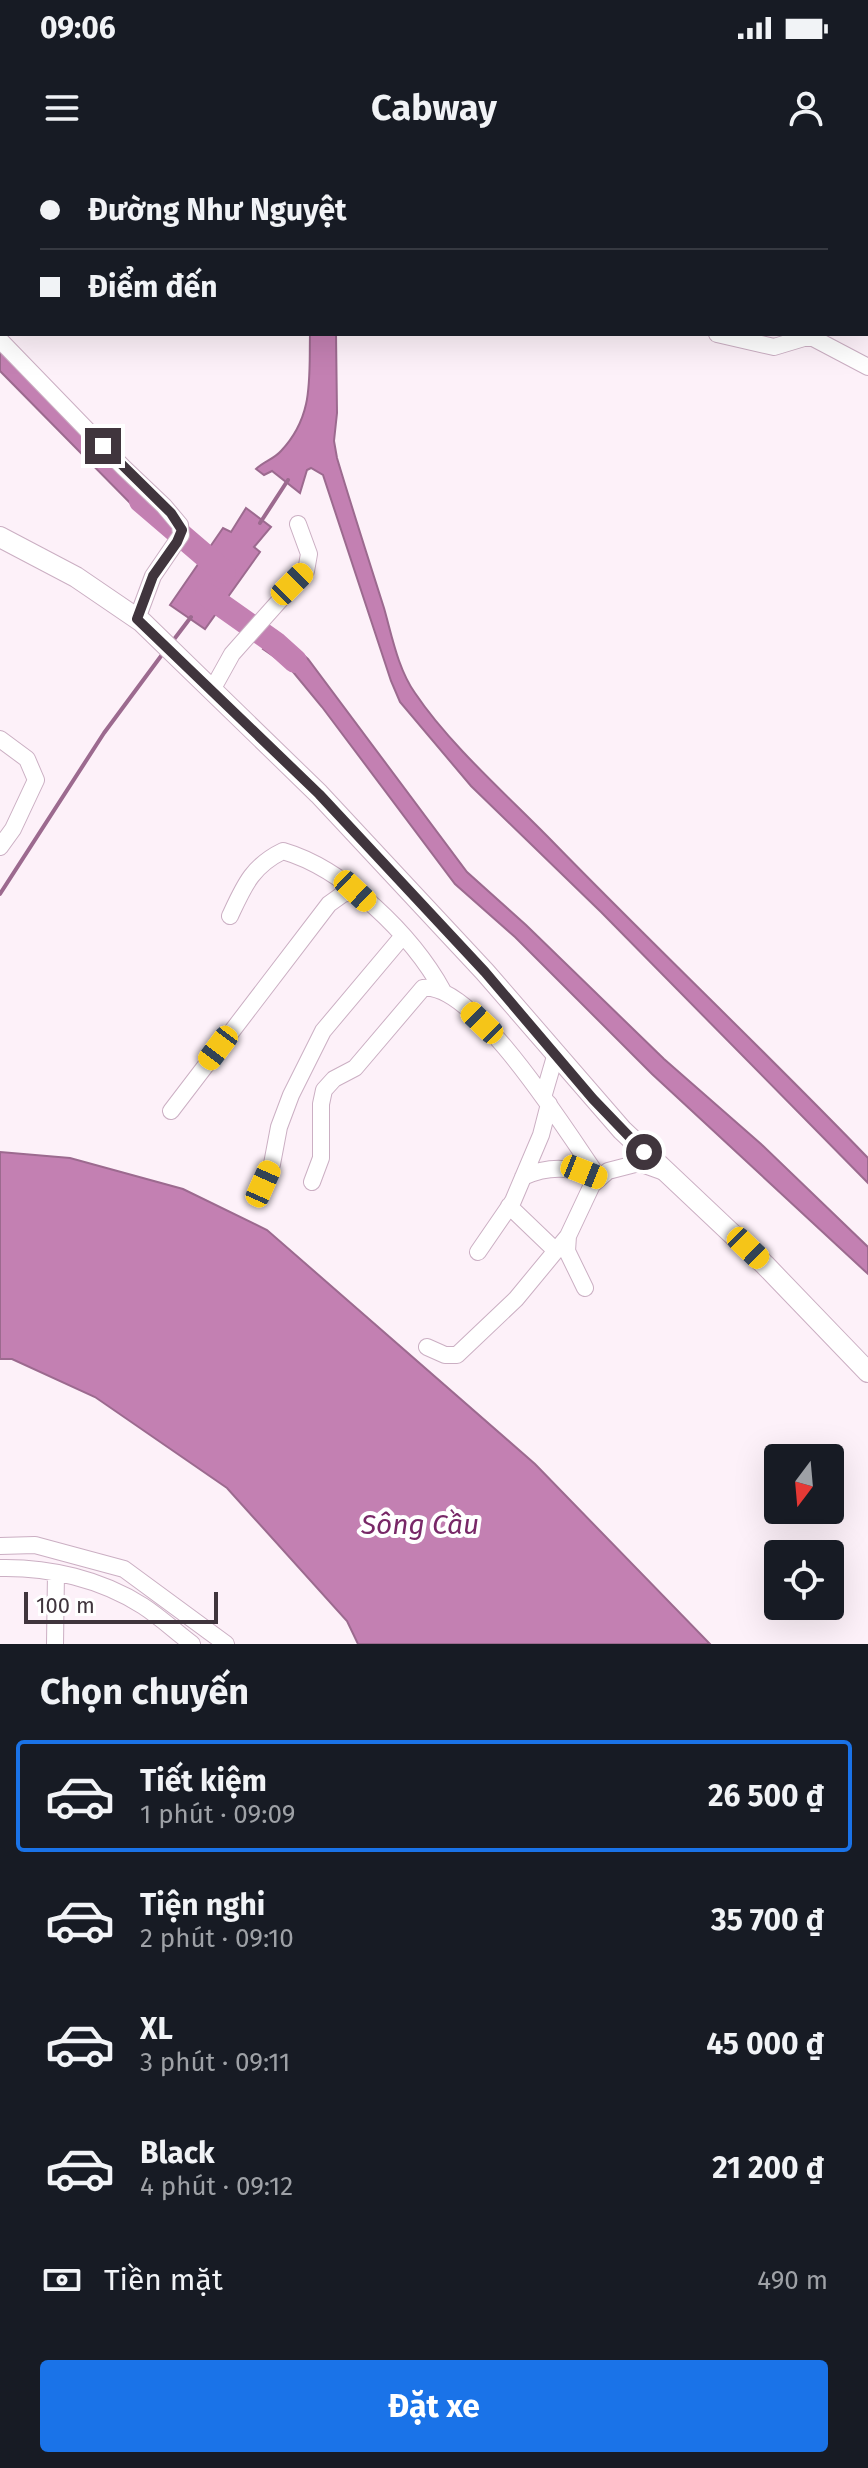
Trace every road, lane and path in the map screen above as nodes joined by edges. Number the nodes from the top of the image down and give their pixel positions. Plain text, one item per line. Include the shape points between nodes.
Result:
1 (726, 336) edge
2 (0, 340) edge
3 (868, 367) edge
4 (298, 524) dead end
5 (0, 537) edge
6 (137, 619) junction
7 (212, 690) junction
8 (0, 739) edge
9 (0, 847) edge
10 (355, 891) junction
11 (230, 916) dead end
12 (402, 937) junction
13 (443, 991) junction
14 (556, 1053) junction
15 (546, 1099) junction
16 (171, 1111) dead end
17 (665, 1173) junction
18 (523, 1177) junction
19 (599, 1178) junction
20 (312, 1182) dead end
21 (263, 1184) dead end
22 (509, 1206) junction
23 (568, 1236) junction
24 (556, 1251) junction
25 (478, 1252) dead end
26 (585, 1288) dead end
27 (427, 1347) dead end
28 (868, 1372) edge
29 (0, 1546) edge
30 (62, 1550) junction
31 (7, 1568) edge
32 (56, 1573) junction
33 (55, 1644) edge
34 (192, 1644) edge
35 (226, 1644) edge

1 - 3 street via 774,347 813,338
2 - 6 street via 180,525 181,535 153,576
4 - 7 street via 309,554 306,571 232,654
5 - 6 main road via 76,577
6 - 7 main road
7 - 14 main road via 319,794
8 - 9 street via 27,759 36,780
10 - 11 street via 320,865 283,851 251,875
10 - 12 street
10 - 16 street via 329,904
12 - 13 street via 430,967
12 - 21 street via 323,1031 291,1095
13 - 15 street via 500,1041
13 - 20 street via 423,988 355,1068 324,1090 321,1158
14 - 15 street
14 - 17 main road
15 - 18 street via 541,1135
15 - 19 street
17 - 19 street via 639,1163
17 - 28 main road via 765,1265
18 - 19 street via 569,1168
18 - 22 street
19 - 23 street
22 - 24 street
22 - 25 street
23 - 24 street
23 - 26 street via 567,1251
24 - 27 street via 516,1299 457,1355
29 - 30 street
30 - 31 street
30 - 35 street via 124,1569
31 - 32 street
32 - 33 street
32 - 34 street via 96,1584 142,1606

